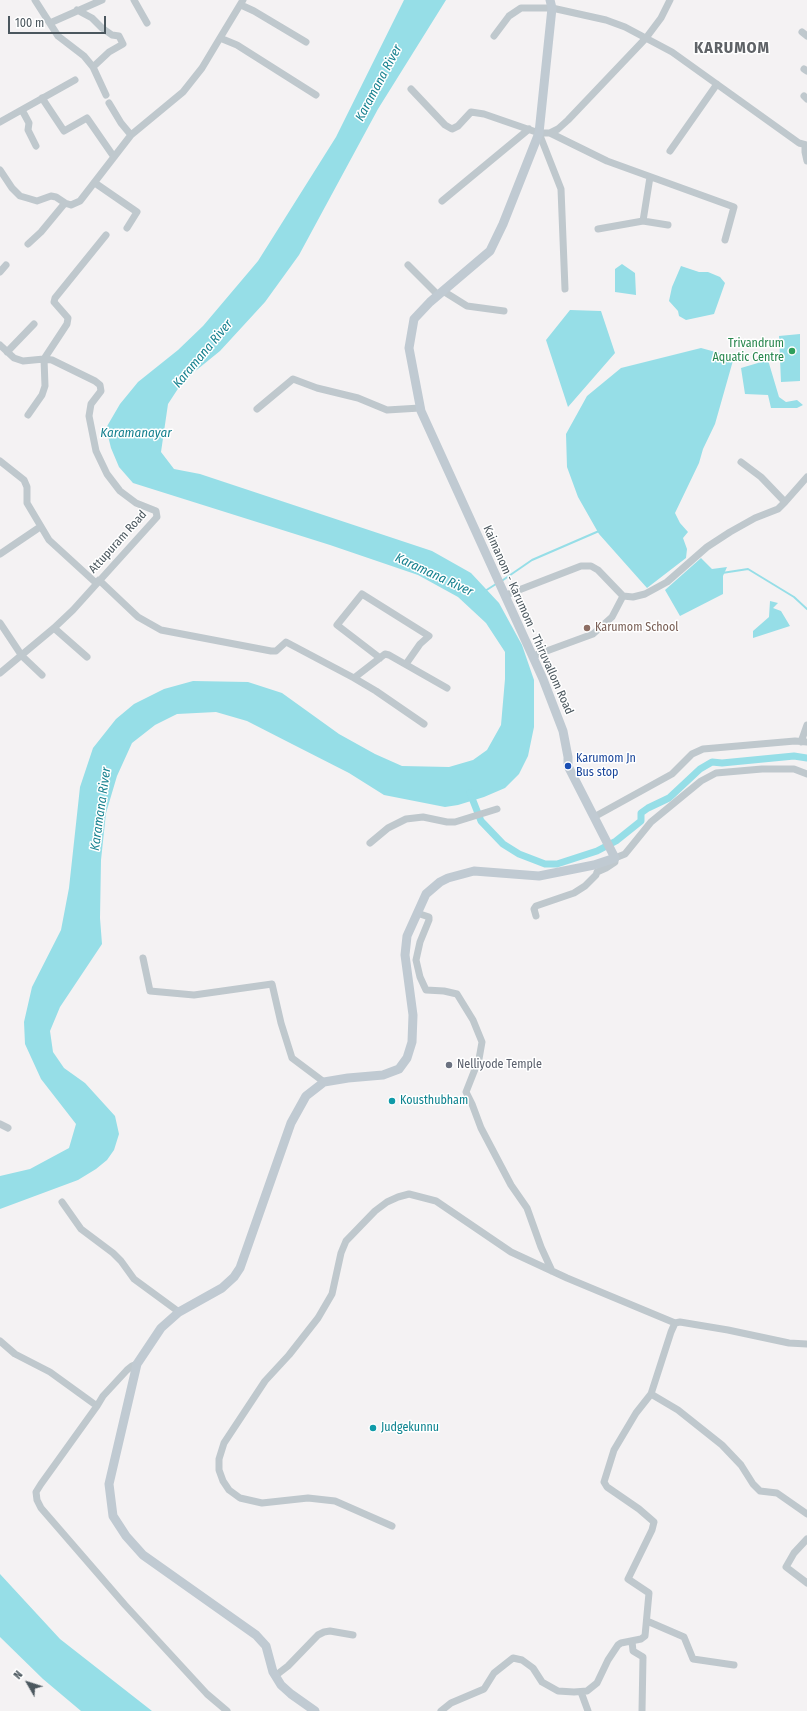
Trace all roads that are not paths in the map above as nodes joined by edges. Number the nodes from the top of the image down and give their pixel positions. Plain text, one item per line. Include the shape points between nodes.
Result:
1 (35, 0) edge
2 (102, 0) edge
3 (134, 0) edge
4 (670, 0) edge
5 (242, 2) edge
6 (551, 4) edge
7 (77, 10) junction
8 (147, 23) dead end
9 (50, 24) junction
10 (494, 36) dead end
11 (220, 38) junction
12 (646, 38) junction
13 (306, 42) dead end
14 (93, 67) junction
15 (76, 80) dead end
16 (717, 84) junction
17 (411, 89) dead end
18 (106, 95) dead end
19 (316, 95) dead end
20 (42, 98) junction
21 (109, 103) dead end
22 (22, 110) junction
23 (0, 122) edge
24 (529, 129) junction
25 (539, 133) junction
26 (550, 133) junction
27 (132, 135) junction
28 (806, 145) edge
29 (36, 146) dead end
30 (670, 151) dead end
31 (114, 157) junction
32 (807, 160) edge
33 (0, 170) edge
34 (650, 177) junction
35 (95, 183) junction
36 (442, 201) dead end
37 (65, 203) junction
38 (642, 221) junction
39 (668, 225) dead end
40 (127, 228) dead end
41 (598, 229) dead end
42 (106, 235) dead end
43 (725, 240) dead end
44 (28, 244) dead end
45 (6, 265) dead end
46 (408, 265) dead end
47 (0, 272) edge
48 (565, 289) dead end
49 (441, 293) junction
50 (504, 311) dead end
51 (34, 324) dead end
52 (0, 346) edge
53 (7, 352) junction
54 (44, 359) junction
55 (420, 408) junction
56 (257, 409) dead end
57 (28, 415) dead end
58 (0, 461) edge
59 (741, 462) dead end
60 (807, 477) edge
61 (785, 502) junction
62 (40, 527) junction
63 (0, 554) edge
64 (98, 582) junction
65 (506, 595) junction
66 (623, 596) junction
67 (0, 623) edge
68 (54, 628) junction
69 (22, 656) junction
70 (533, 656) junction
71 (87, 657) dead end
72 (380, 658) junction
73 (406, 664) junction
74 (0, 674) edge
75 (42, 675) dead end
76 (354, 678) junction
77 (447, 688) dead end
78 (424, 724) dead end
79 (807, 725) edge
80 (804, 742) edge
81 (807, 774) edge
82 (497, 809) dead end
83 (594, 817) junction
84 (370, 843) dead end
85 (615, 858) junction
86 (417, 913) junction
87 (536, 916) dead end
88 (142, 958) dead end
89 (324, 1082) junction
90 (0, 1124) edge
91 (8, 1128) dead end
92 (62, 1202) dead end
93 (552, 1271) junction
94 (179, 1312) junction
95 (675, 1323) junction
96 (0, 1341) edge
97 (807, 1344) edge
98 (137, 1364) junction
99 (651, 1394) junction
100 (97, 1406) junction
101 (807, 1514) edge
102 (392, 1526) dead end
103 (807, 1540) edge
104 (807, 1583) edge
105 (647, 1621) junction
106 (353, 1635) dead end
107 (632, 1641) junction
108 (734, 1665) dead end
109 (275, 1676) junction
110 (581, 1692) junction
111 (227, 1711) edge
112 (315, 1711) edge
113 (441, 1711) edge
114 (588, 1711) edge
115 (642, 1711) edge

1 - 9 street
2 - 7 street
3 - 8 street
4 - 12 street via 661,18
5 - 11 street
5 - 13 street
6 - 10 street via 521,8 509,16
6 - 12 street via 606,20
6 - 25 main road, Kaimanom - Karumom - Thiruvallom Road
7 - 9 street
7 - 14 street via 92,18 112,35 119,36 123,44 109,52
9 - 14 street via 58,36 84,56
11 - 19 street via 237,45
11 - 27 street via 202,68 183,92
12 - 16 street via 672,52
12 - 26 street via 568,120
14 - 18 street
15 - 20 street
16 - 28 street via 799,143
16 - 30 street
17 - 24 street via 449,128 454,128 471,112
20 - 22 street
20 - 31 street via 64,131 87,118
21 - 27 street
22 - 23 street
22 - 29 street
24 - 25 street
24 - 36 street
25 - 26 street
25 - 48 street via 562,189
25 - 49 main road, Kaimanom - Karumom - Thiruvallom Road via 490,251
26 - 34 street via 607,161
27 - 31 street
28 - 32 street via 804,152
31 - 35 street
33 - 37 street via 20,196 37,201 51,196
34 - 38 street
34 - 43 street via 734,207
35 - 37 street via 80,201 71,205
35 - 40 street via 137,212
37 - 44 street
38 - 39 street
38 - 41 street
42 - 54 street via 55,298 54,302 68,318 67,324
45 - 47 street
46 - 49 street
49 - 50 street via 467,306
49 - 55 main road, Kaimanom - Karumom - Thiruvallom Road via 414,319 409,348
51 - 53 street
52 - 53 street, Attupuram Road
53 - 54 street, Attupuram Road via 23,361
54 - 57 street via 45,386
54 - 64 street, Attupuram Road via 52,360 100,385 101,391 91,404 89,416 96,451 120,491 136,503 156,511 157,517
55 - 56 street via 387,410 358,398 293,379
55 - 65 main road, Kaimanom - Karumom - Thiruvallom Road
58 - 62 street via 24,480 27,487 27,503
59 - 61 street via 761,477
60 - 61 street
61 - 66 street via 778,509 749,522 706,547 667,582 645,594
62 - 63 street
62 - 64 street via 60,551
64 - 68 street, Attupuram Road
64 - 76 street via 138,617 161,630 272,651 276,651 286,642
65 - 66 street via 581,566 591,566
65 - 70 main road, Kaimanom - Karumom - Thiruvallom Road
66 - 70 street via 612,616 593,634
67 - 69 street
68 - 69 street, Attupuram Road
68 - 71 street
69 - 74 street, Attupuram Road
69 - 75 street
70 - 83 main road, Kaimanom - Karumom - Thiruvallom Road via 561,726 568,766
72 - 73 street via 384,654 389,655
72 - 73 street via 337,625 362,594 432,634 420,644
72 - 76 street
73 - 77 street
76 - 78 street
79 - 80 street
80 - 83 street via 740,744 703,749 692,754 672,774
81 - 85 street via 794,769 716,773 701,781 651,822 625,854
82 - 84 street via 447,822 423,817 406,819 388,828
83 - 85 main road, Kaimanom - Karumom - Thiruvallom Road
85 - 86 main road via 539,876 474,871 448,878 426,894
85 - 87 street via 614,862 597,872 585,886 574,893 536,906
86 - 89 main road via 407,936 405,955 413,1015 412,1042 407,1058 399,1069 383,1075
86 - 93 street via 429,917 416,960 420,977 426,990 457,994 473,1020 482,1042 479,1059 466,1092 481,1128 511,1185 527,1208
88 - 89 street via 150,991 194,995 272,984 292,1058
89 - 94 main road via 306,1096 290,1123 240,1268 222,1288
90 - 91 street
92 - 94 street via 81,1229 113,1253 134,1279
93 - 95 street
93 - 102 street via 501,1246 436,1201 409,1194 387,1202 346,1241 332,1294 318,1318 265,1381 224,1443 219,1459 219,1470 229,1490 240,1498 262,1503 308,1498 335,1501
94 - 98 main road via 161,1328
95 - 97 street
95 - 99 street
96 - 100 street via 15,1354 50,1372
98 - 100 street via 107,1391
98 - 109 main road via 109,1484 113,1516 126,1536 143,1554 256,1635 266,1646
99 - 101 street via 678,1410 722,1444 760,1490 777,1493
99 - 105 street via 636,1413 614,1450 604,1482 607,1487 654,1522 628,1579 649,1591
100 - 111 street via 41,1484 36,1492 36,1500 126,1605 207,1694
103 - 104 street via 794,1553 786,1567
105 - 107 street via 645,1636
105 - 108 street via 684,1637 693,1659
106 - 109 street via 330,1631 318,1635
107 - 110 street via 618,1645 597,1683
107 - 115 street via 633,1651 643,1657
109 - 112 main road via 290,1694
110 - 113 street via 550,1687 542,1682 533,1668 522,1660 513,1658 494,1674 484,1689 451,1703
110 - 114 street

